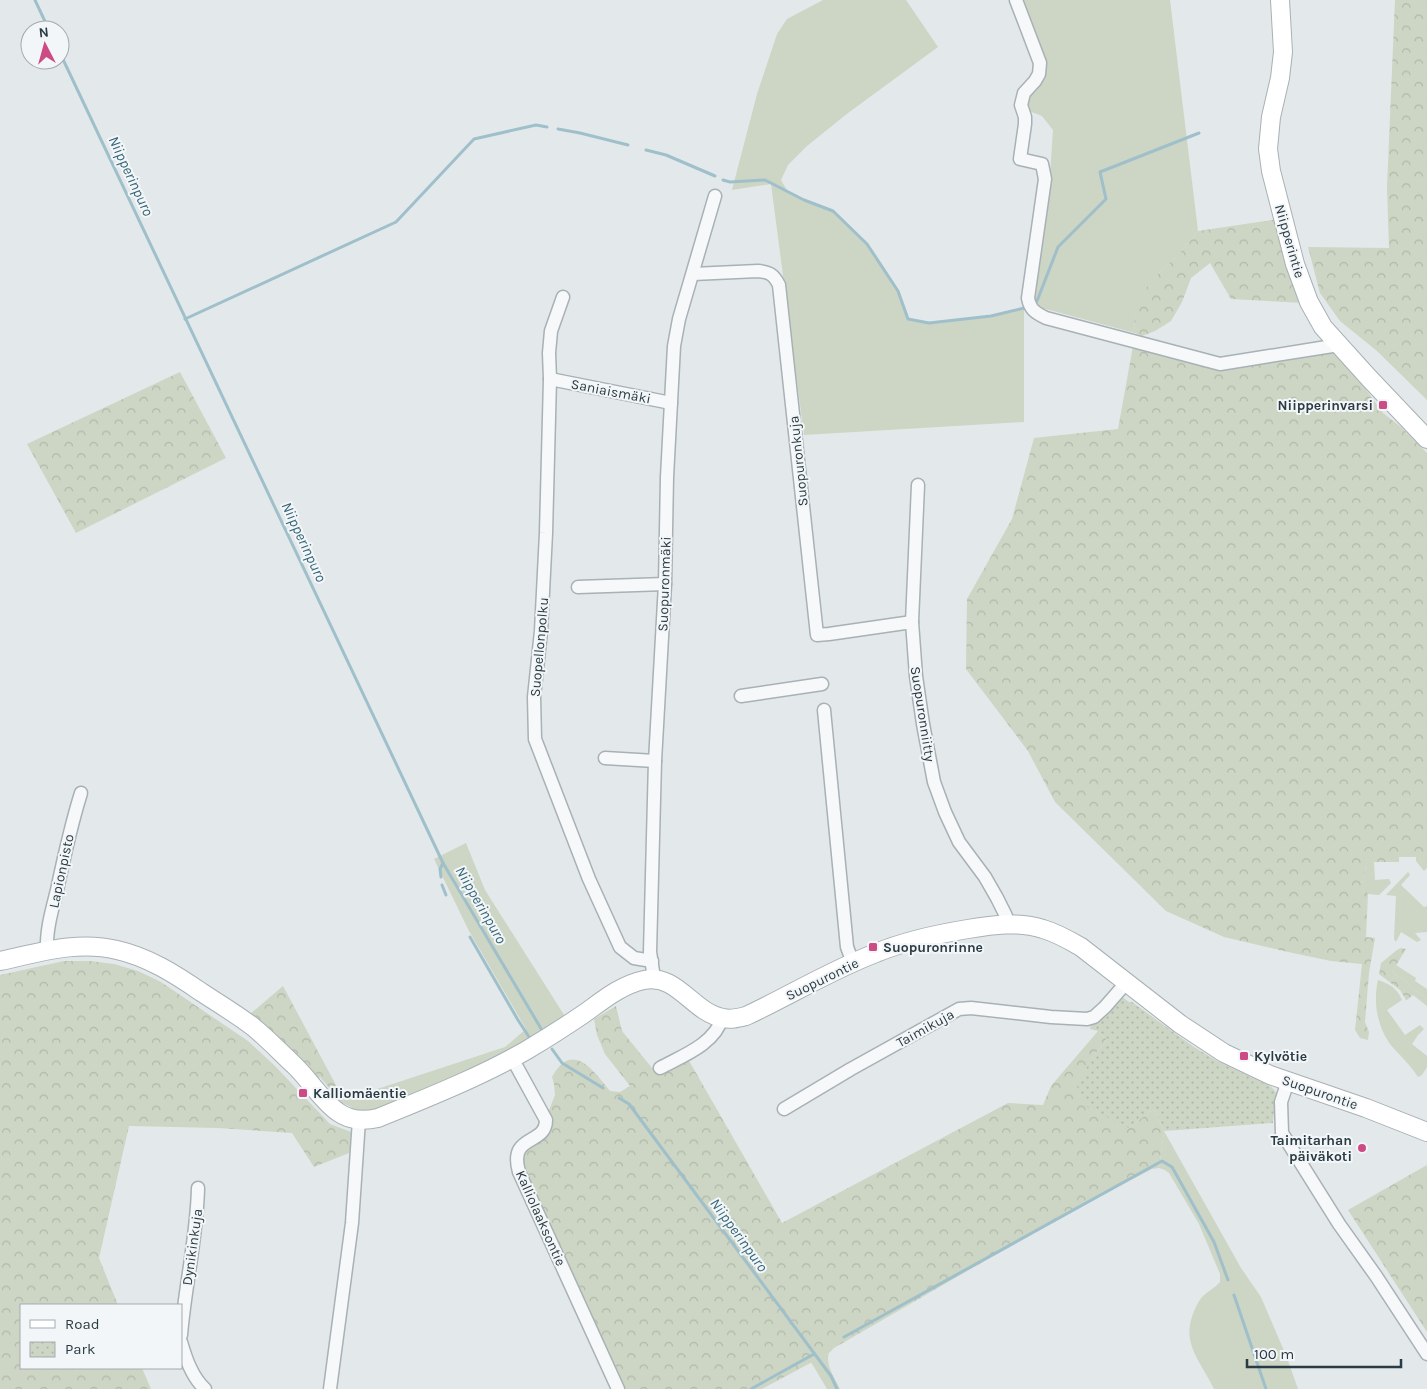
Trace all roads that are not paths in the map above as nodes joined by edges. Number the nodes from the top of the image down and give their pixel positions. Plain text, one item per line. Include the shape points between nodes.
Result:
1 (1016, 0) edge
2 (1280, 0) edge
3 (715, 196) dead end
4 (693, 274) junction
5 (563, 297) dead end
6 (1339, 345) junction
7 (550, 379) junction
8 (671, 403) junction
9 (1427, 439) edge
10 (918, 485) dead end
11 (665, 584) junction
12 (578, 587) dead end
13 (912, 622) junction
14 (822, 684) dead end
15 (741, 696) dead end
16 (824, 710) dead end
17 (605, 758) dead end
18 (656, 761) junction
19 (81, 793) dead end
20 (1006, 924) junction
21 (47, 950) junction
22 (0, 961) edge
23 (853, 963) junction
24 (653, 970) junction
25 (1126, 983) junction
26 (722, 1018) junction
27 (512, 1058) junction
28 (660, 1068) dead end
29 (1288, 1081) junction
30 (784, 1109) dead end
31 (360, 1120) junction
32 (1427, 1132) edge
33 (198, 1188) dead end
34 (182, 1325) edge
35 (182, 1346) edge
36 (1427, 1354) edge
37 (205, 1389) edge
38 (330, 1389) edge
39 (618, 1389) edge

1 - 6 street via 1040,63 1039,74 1024,93 1021,105 1025,124 1020,160 1042,164 1045,179 1028,298 1036,313 1220,364
2 - 6 street, Niipperintie via 1283,52 1271,117 1268,149 1271,171 1295,264 1309,302 1323,327
3 - 4 street, Suopuronmäki
4 - 8 street, Suopuronmäki via 674,346
4 - 13 street, Suopuronkuja via 768,272 779,285 817,635
5 - 7 street, Suopellonpolku via 551,331
6 - 9 street, Niipperintie
7 - 8 street, Saniaismäki
7 - 24 street, Suopellonpolku via 546,533 534,697 535,739 589,879 620,947
8 - 11 street, Suopuronmäki
10 - 13 street, Suopuronniitty
11 - 12 street
11 - 18 street, Suopuronmäki
13 - 20 street, Suopuronniitty via 921,714 934,782 959,842 985,877 1006,916
14 - 15 street
16 - 23 street via 847,947
17 - 18 street
18 - 24 street, Suopuronmäki via 650,952
19 - 21 street, Lapionpisto via 72,820
20 - 23 street, Suopurontie via 927,937
20 - 25 street, Suopurontie via 1044,929 1065,938
21 - 22 street
21 - 31 street via 108,948 142,957 164,968 252,1027 338,1112
23 - 26 street, Suopurontie via 746,1016
24 - 26 street via 708,1013
24 - 27 street via 642,980 625,986
25 - 29 street, Suopurontie via 1224,1053
25 - 30 street, Taimikuja via 1105,1008 1087,1019 959,1009
26 - 28 street via 720,1027 710,1039
27 - 31 street via 378,1118
27 - 39 street, Kalliolaaksontie via 546,1120 543,1132 524,1144 516,1161
29 - 32 street, Suopurontie
29 - 36 street via 1281,1102 1282,1133
31 - 38 street via 352,1222
33 - 34 street, Dynikinkuja
35 - 37 street via 186,1360

